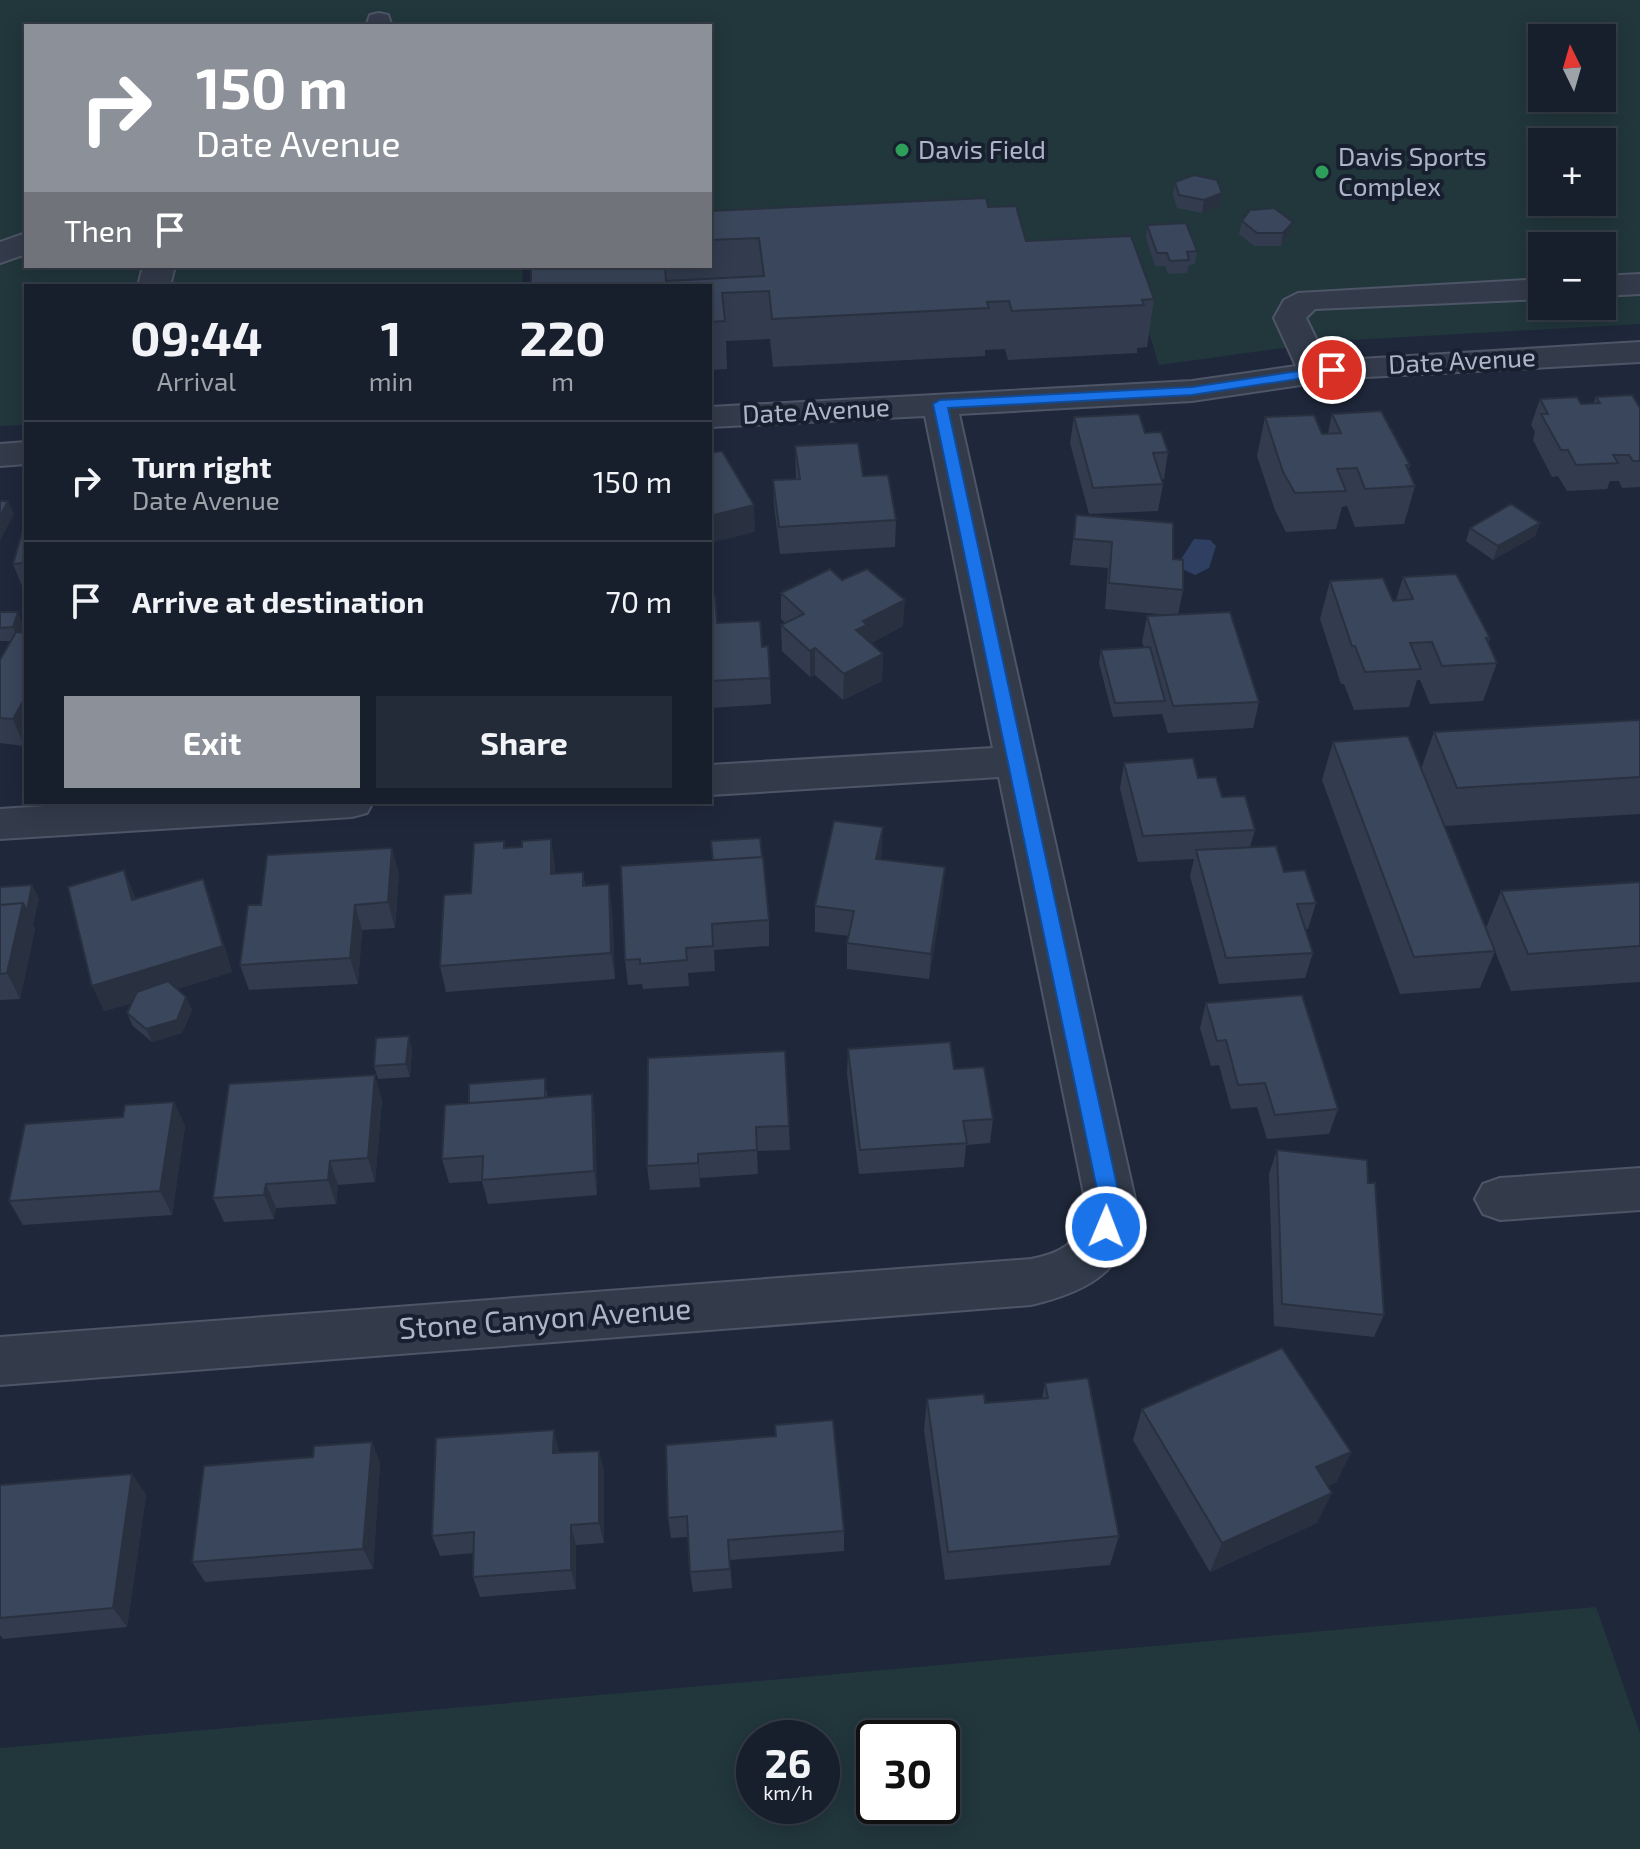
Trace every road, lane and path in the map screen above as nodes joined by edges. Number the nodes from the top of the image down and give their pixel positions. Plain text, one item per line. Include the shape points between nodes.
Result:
1 (24, 243) edge
2 (0, 254) edge
3 (1640, 284) edge
4 (1616, 285) edge
5 (1528, 290) edge
6 (1640, 352) edge
7 (1316, 372) junction
8 (940, 404) junction
9 (712, 417) edge
10 (24, 453) edge
11 (0, 455) edge
12 (1018, 761) junction
13 (712, 780) edge
14 (320, 804) edge
15 (0, 824) edge
16 (1640, 1189) edge
17 (1500, 1199) dead end
18 (0, 1361) edge

1 - 2 street
3 - 4 street
5 - 7 street via 1309,300 1295,307 1290,318
6 - 7 street, Date Avenue
7 - 8 street, Date Avenue via 1192,391
8 - 9 street, Date Avenue
8 - 12 street
10 - 11 street
12 - 13 street
12 - 18 street, Stone Canyon Avenue via 1110,1199 1102,1239 1075,1269 1031,1282
14 - 15 street
16 - 17 street

